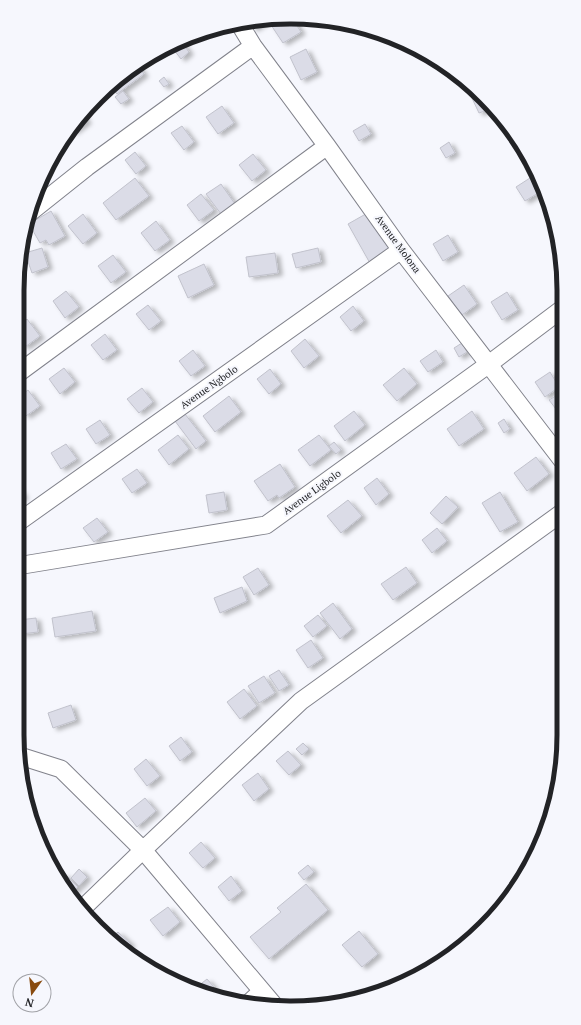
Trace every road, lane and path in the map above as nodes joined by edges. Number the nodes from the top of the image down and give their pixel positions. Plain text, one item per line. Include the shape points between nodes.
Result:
1 (242, 28) edge
2 (253, 46) junction
3 (327, 146) junction
4 (38, 207) edge
5 (401, 250) junction
6 (557, 313) edge
7 (489, 364) junction
8 (24, 369) edge
9 (557, 453) edge
10 (557, 516) edge
11 (24, 518) edge
12 (24, 565) edge
13 (25, 758) edge
14 (143, 850) junction
15 (86, 905) edge
16 (256, 996) edge

1 - 2 street, Avenue Molona
2 - 3 street, Avenue Molona
2 - 4 street
3 - 5 street, Avenue Molona
3 - 8 street
5 - 7 street, Avenue Molona
5 - 11 street, Avenue Ngbolo
6 - 7 street, Avenue Ligbolo
7 - 9 street, Avenue Molona
7 - 12 street, Avenue Ligbolo via 266,525
10 - 14 street via 301,701
13 - 14 street via 61,768
14 - 15 street
14 - 16 street

